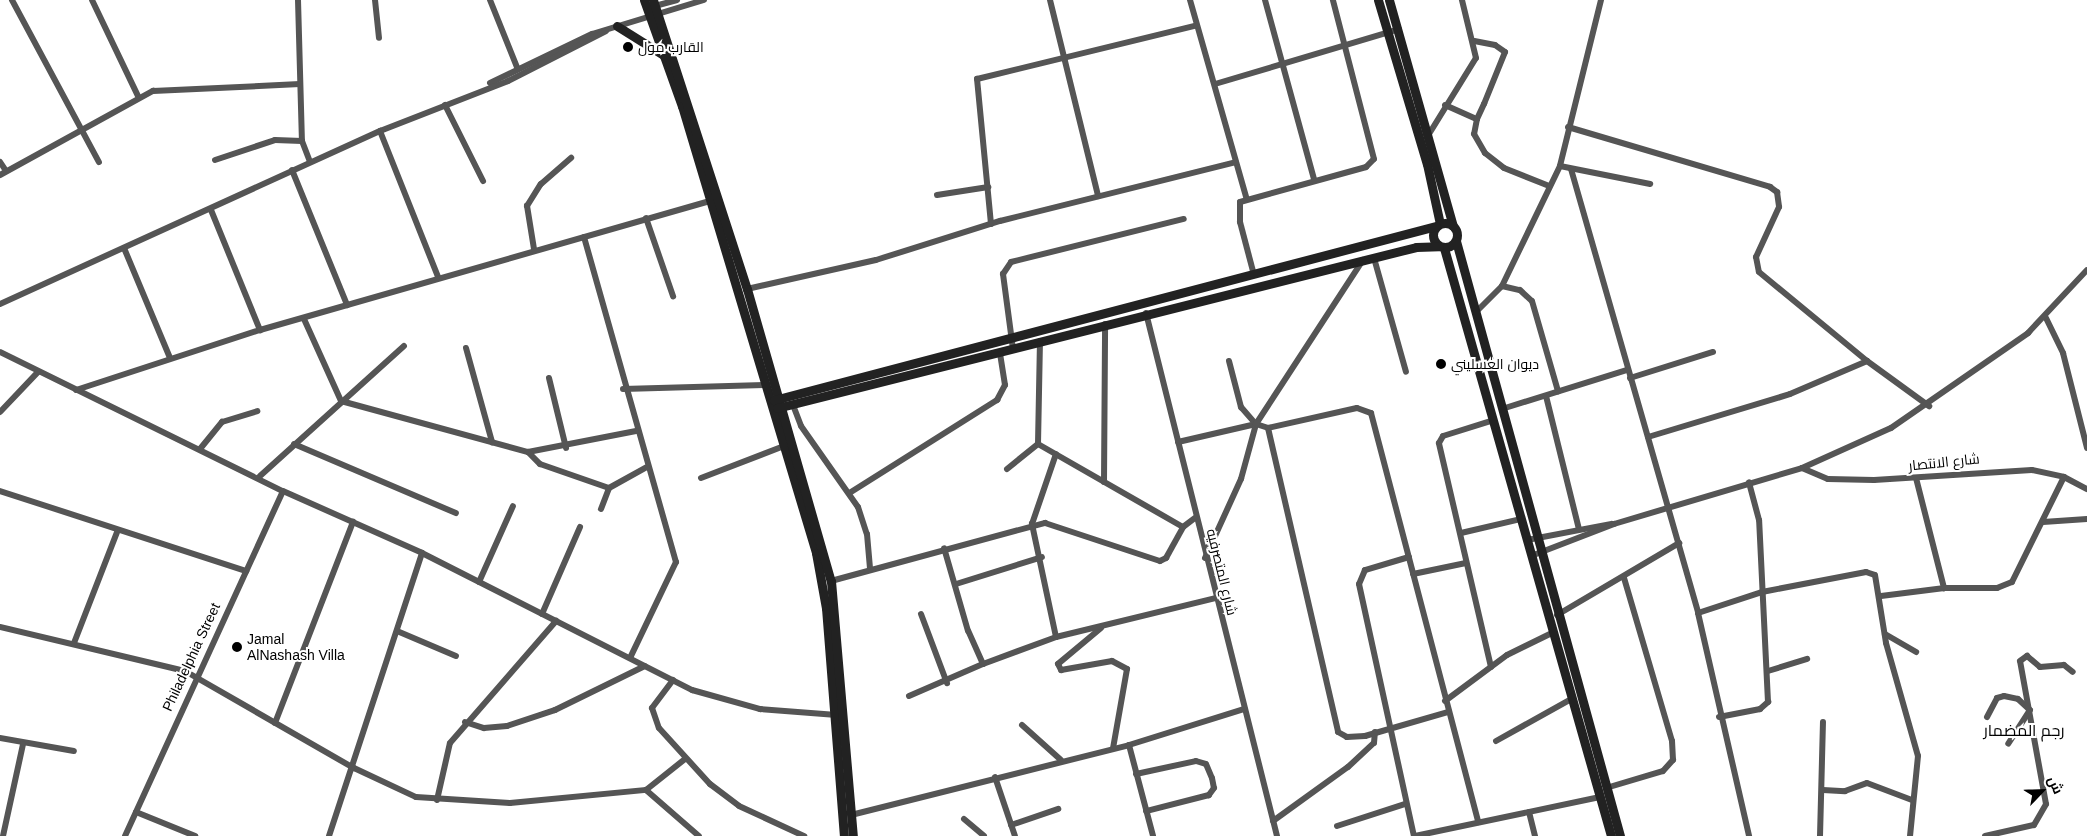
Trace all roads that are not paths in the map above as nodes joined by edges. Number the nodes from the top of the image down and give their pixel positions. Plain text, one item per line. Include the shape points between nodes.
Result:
1 (12, 0) edge
2 (92, 0) edge
3 (298, 0) edge
4 (375, 0) edge
5 (490, 0) edge
6 (677, 0) edge
7 (704, 0) edge
8 (1050, 0) edge
9 (1190, 0) edge
10 (1266, 0) edge
11 (1333, 0) edge
12 (1378, 0) edge
13 (1390, 0) edge
14 (1462, 0) edge
15 (1601, 0) edge
16 (651, 7) edge
17 (617, 26) junction
18 (1195, 26) junction
19 (1399, 29) junction
20 (606, 31) junction
21 (1387, 32) junction
22 (379, 38) dead end
23 (1474, 42) junction
24 (1346, 45) junction
25 (665, 56) junction
26 (1065, 58) junction
27 (1282, 63) junction
28 (517, 67) junction
29 (300, 84) junction
30 (1215, 84) junction
31 (485, 87) junction
32 (138, 96) junction
33 (445, 104) junction
34 (1445, 105) junction
35 (1477, 119) junction
36 (1568, 127) junction
37 (80, 130) junction
38 (380, 131) junction
39 (1429, 134) junction
40 (302, 141) junction
41 (571, 158) dead end
42 (215, 160) dead end
43 (0, 162) edge
44 (99, 162) dead end
45 (310, 162) junction
46 (1236, 162) junction
47 (1560, 166) junction
48 (1571, 169) junction
49 (292, 170) junction
50 (3, 173) edge
51 (1314, 179) junction
52 (483, 181) dead end
53 (1650, 184) dead end
54 (1549, 186) junction
55 (988, 187) junction
56 (937, 195) dead end
57 (1098, 196) junction
58 (1246, 197) junction
59 (710, 200) junction
60 (211, 210) junction
61 (646, 218) junction
62 (1184, 219) dead end
63 (991, 224) junction
64 (1438, 225) junction
65 (1453, 226) junction
66 (584, 237) junction
67 (1456, 240) junction
68 (1441, 247) junction
69 (124, 248) junction
70 (534, 249) junction
71 (1374, 258) junction
72 (1363, 260) junction
73 (2087, 270) edge
74 (1254, 275) junction
75 (438, 277) junction
76 (1502, 286) junction
77 (747, 289) junction
78 (672, 296) dead end
79 (0, 304) edge
80 (346, 305) junction
81 (1477, 312) junction
82 (1146, 314) junction
83 (2046, 318) junction
84 (304, 319) junction
85 (1105, 324) junction
86 (260, 330) junction
87 (1011, 338) junction
88 (1040, 341) junction
89 (404, 346) dead end
90 (466, 348) dead end
91 (1013, 349) junction
92 (0, 352) edge
93 (1713, 352) dead end
94 (1000, 353) junction
95 (170, 358) junction
96 (1868, 360) junction
97 (1229, 361) dead end
98 (1627, 370) junction
99 (38, 372) junction
100 (1406, 372) dead end
101 (549, 378) dead end
102 (1630, 378) junction
103 (766, 385) junction
104 (623, 389) junction
105 (76, 390) junction
106 (1558, 392) junction
107 (1546, 396) junction
108 (341, 401) junction
109 (776, 404) junction
110 (793, 405) junction
111 (1929, 406) junction
112 (1505, 408) junction
113 (257, 411) dead end
114 (0, 412) edge
115 (1494, 420) junction
116 (1256, 424) junction
117 (1268, 428) junction
118 (636, 431) junction
119 (2085, 436) edge
120 (1648, 438) junction
121 (492, 442) junction
122 (1178, 442) junction
123 (294, 444) junction
124 (1038, 444) junction
125 (784, 446) junction
126 (566, 448) junction
127 (2087, 448) edge
128 (200, 449) junction
129 (528, 452) junction
130 (1056, 454) junction
131 (647, 467) junction
132 (1802, 468) junction
133 (1006, 469) dead end
134 (260, 476) junction
135 (2064, 477) junction
136 (701, 478) dead end
137 (1916, 478) junction
138 (1104, 482) junction
139 (1749, 482) junction
140 (609, 488) junction
141 (2087, 489) edge
142 (283, 490) junction
143 (0, 491) edge
144 (851, 492) junction
145 (512, 506) dead end
146 (1667, 508) junction
147 (601, 509) dead end
148 (456, 513) dead end
149 (1195, 518) junction
150 (1521, 519) junction
151 (2087, 519) edge
152 (353, 522) junction
153 (2042, 522) junction
154 (1032, 524) junction
155 (1614, 524) junction
156 (580, 527) dead end
157 (1183, 527) junction
158 (1578, 530) junction
159 (117, 532) junction
160 (1461, 533) junction
161 (1538, 537) junction
162 (1527, 540) junction
163 (1679, 543) junction
164 (944, 548) junction
165 (1541, 552) junction
166 (422, 553) junction
167 (1531, 556) junction
168 (1042, 557) junction
169 (1408, 557) junction
170 (1205, 558) junction
171 (1466, 564) junction
172 (870, 569) junction
173 (246, 570) junction
174 (1413, 574) junction
175 (1624, 578) junction
176 (831, 581) junction
177 (479, 582) junction
178 (956, 584) junction
179 (1944, 588) junction
180 (1762, 592) junction
181 (1881, 596) junction
182 (1216, 598) junction
183 (1698, 613) junction
184 (542, 614) junction
185 (921, 614) dead end
186 (1558, 615) junction
187 (556, 621) junction
188 (0, 627) edge
189 (1102, 627) junction
190 (397, 631) junction
191 (1552, 633) junction
192 (1885, 634) junction
193 (1056, 636) junction
194 (74, 643) junction
195 (1916, 652) dead end
196 (456, 656) dead end
197 (630, 658) junction
198 (1807, 659) dead end
199 (982, 664) junction
200 (645, 666) junction
201 (1491, 666) junction
202 (1768, 671) junction
203 (2073, 672) dead end
204 (193, 679) junction
205 (672, 680) junction
206 (947, 683) junction
207 (909, 696) dead end
208 (1571, 699) junction
209 (1445, 701) junction
210 (1244, 709) junction
211 (2030, 710) junction
212 (1448, 712) junction
213 (833, 715) junction
214 (844, 716) junction
215 (1720, 717) junction
216 (1987, 717) dead end
217 (466, 722) junction
218 (1823, 722) dead end
219 (275, 723) junction
220 (1022, 725) dead end
221 (1392, 726) junction
222 (1375, 732) junction
223 (0, 738) edge
224 (1496, 741) dead end
225 (23, 744) junction
226 (2008, 744) dead end
227 (1129, 745) junction
228 (1113, 748) junction
229 (74, 751) dead end
230 (685, 759) junction
231 (1061, 760) junction
232 (354, 768) junction
233 (1136, 774) junction
234 (995, 777) junction
235 (1606, 788) junction
236 (646, 790) junction
237 (1823, 790) junction
238 (1600, 797) junction
239 (437, 800) junction
240 (1912, 800) junction
241 (1405, 804) junction
242 (1058, 809) dead end
243 (1146, 811) junction
244 (136, 812) junction
245 (1529, 812) junction
246 (851, 815) junction
247 (964, 819) dead end
248 (1273, 821) junction
249 (1478, 822) junction
250 (1011, 824) junction
251 (1337, 826) dead end
252 (790, 829) junction
253 (3, 836) edge
254 (125, 836) edge
255 (195, 836) edge
256 (329, 836) edge
257 (699, 836) edge
258 (786, 836) edge
259 (804, 836) edge
260 (844, 836) edge
261 (853, 836) edge
262 (984, 836) edge
263 (1015, 836) edge
264 (1153, 836) edge
265 (1277, 836) edge
266 (1414, 836) edge
267 (1535, 836) edge
268 (1611, 836) edge
269 (1620, 836) edge
270 (1749, 836) edge
271 (1820, 836) edge
272 (1910, 836) edge
273 (1985, 836) edge

1 - 37 street
2 - 32 street
3 - 29 street
4 - 22 street
5 - 28 street
6 - 16 street
7 - 16 street
8 - 26 street
9 - 18 street
10 - 27 street
11 - 24 street
12 - 21 street
13 - 19 street
14 - 23 street
15 - 36 street
16 - 17 street
16 - 25 street
16 - 77 street
17 - 20 street
17 - 25 street
18 - 26 street
18 - 30 street
19 - 21 street
19 - 39 street
20 - 28 street
20 - 31 street via 508,81
21 - 24 street
21 - 64 street via 1425,155
23 - 34 street via 1476,58
23 - 35 street via 1495,44 1505,52
24 - 27 street
24 - 51 street via 1374,159 1366,166
25 - 59 street
26 - 55 street via 977,79
26 - 57 street
27 - 30 street
27 - 51 street
28 - 31 street
29 - 32 street via 171,87
29 - 40 street
30 - 46 street
31 - 33 street
32 - 37 street
33 - 38 street
33 - 52 street
34 - 35 street
34 - 39 street
35 - 54 street via 1474,134 1485,153 1504,168
36 - 47 street
36 - 96 street via 1770,187 1777,192 1778,207 1756,257 1759,272
37 - 44 street
37 - 50 street
38 - 45 street
38 - 75 street
39 - 65 street
40 - 42 street via 275,140
40 - 45 street
41 - 70 street via 541,184 527,206
43 - 50 street
45 - 49 street
46 - 57 street
46 - 58 street
47 - 48 street
47 - 54 street
48 - 53 street
48 - 98 street
49 - 60 street
49 - 80 street
51 - 58 street
54 - 76 street
55 - 56 street
55 - 63 street
57 - 63 street
58 - 74 street via 1238,209
59 - 61 street
59 - 103 street
60 - 69 street
60 - 86 street
61 - 66 street
61 - 78 street
62 - 87 street via 1011,262 1003,274
63 - 77 street via 876,260
64 - 65 street
64 - 68 street via 1433,239
64 - 74 street
65 - 67 street
66 - 70 street
66 - 104 street
67 - 68 street
67 - 81 street
68 - 71 street
68 - 115 street
69 - 79 street
69 - 95 street
70 - 75 street
71 - 72 street
71 - 100 street
72 - 82 street
72 - 116 street
73 - 83 street
74 - 87 street
75 - 80 street
76 - 81 street
76 - 106 street via 1520,290 1532,301
77 - 109 street
80 - 84 street
81 - 112 street
82 - 85 street
82 - 122 street, شارع المتصرفيه
83 - 111 street
83 - 119 street via 2063,353
84 - 86 street
84 - 108 street
85 - 88 street
85 - 138 street
86 - 95 street
87 - 91 street
87 - 109 street
88 - 91 street
88 - 124 street
89 - 108 street
90 - 121 street
91 - 94 street
92 - 99 street
93 - 102 street
94 - 110 street
94 - 144 street via 1006,385 997,400
95 - 105 street
96 - 111 street
96 - 120 street via 1790,394
97 - 116 street via 1241,407
98 - 102 street
98 - 106 street
99 - 105 street
99 - 114 street
101 - 126 street
102 - 120 street
103 - 104 street
103 - 109 street
104 - 118 street
105 - 128 street
106 - 107 street
107 - 112 street
107 - 158 street
108 - 121 street
108 - 123 street
109 - 110 street
109 - 125 street
109 - 176 street
110 - 144 street via 801,426
111 - 132 street via 1869,439
112 - 161 street
113 - 128 street via 222,422
115 - 150 street
115 - 160 street via 1440,439
116 - 117 street
116 - 122 street
116 - 170 street via 1241,479
117 - 169 street via 1357,408 1371,413
117 - 222 street via 1332,718 1338,732 1347,737
118 - 126 street
118 - 131 street
119 - 127 street
120 - 146 street
121 - 129 street
122 - 149 street, شارع المتصرفيه
123 - 134 street
123 - 148 street
124 - 130 street
124 - 133 street
125 - 136 street
125 - 213 street via 823,584
126 - 129 street
128 - 134 street
129 - 140 street via 540,464
130 - 138 street
130 - 154 street
131 - 140 street via 632,472
131 - 197 street via 676,562
132 - 137 street, شارع الانتصار via 1828,479
132 - 139 street
134 - 142 street
135 - 137 street, شارع الانتصار via 2014,468
135 - 141 street, شارع الانتصار
135 - 153 street
137 - 179 street
138 - 157 street
139 - 146 street
139 - 180 street via 1758,520
140 - 147 street
142 - 152 street
142 - 173 street, Philadelphia Street
143 - 159 street
144 - 172 street via 867,534
145 - 177 street
146 - 155 street
146 - 163 street
149 - 157 street
149 - 170 street, شارع المتصرفيه
150 - 160 street
150 - 162 street
151 - 153 street
152 - 166 street
152 - 219 street
153 - 179 street via 2012,582 1997,588
154 - 157 street via 1056,524 1160,562
154 - 164 street
154 - 168 street
155 - 158 street
155 - 165 street
156 - 184 street
158 - 161 street
159 - 173 street
159 - 194 street
160 - 171 street
161 - 162 street
161 - 165 street
162 - 167 street
163 - 175 street
163 - 183 street
164 - 172 street
164 - 178 street
165 - 167 street
165 - 186 street
166 - 177 street
166 - 190 street
167 - 191 street
168 - 178 street
168 - 193 street
169 - 174 street
169 - 221 street via 1365,570 1359,584
170 - 182 street, شارع المتصرفيه
171 - 174 street
171 - 201 street
172 - 176 street
173 - 204 street, Philadelphia Street
174 - 209 street
175 - 186 street
175 - 235 street via 1672,741 1673,760 1663,771
176 - 214 street
177 - 184 street
178 - 199 street via 968,631
179 - 181 street
180 - 181 street via 1866,572 1879,579
180 - 183 street
180 - 202 street
181 - 192 street
182 - 189 street
182 - 210 street, شارع المتصرفيه
183 - 215 street
184 - 187 street
185 - 206 street
186 - 235 street
187 - 197 street
187 - 217 street
188 - 194 street
189 - 193 street
189 - 228 street via 1058,664 1061,670 1112,661 1128,669
190 - 196 street
190 - 232 street
191 - 201 street
191 - 208 street
192 - 195 street
192 - 240 street via 1918,756
193 - 199 street
194 - 204 street via 180,669
197 - 200 street
198 - 202 street
199 - 206 street
200 - 205 street
200 - 217 street via 522,721 494,728
201 - 209 street
202 - 215 street via 1766,706
203 - 211 street via 2064,665 2040,668 2032,658 2022,656
204 - 219 street
204 - 244 street, Philadelphia Street
205 - 213 street via 726,703
205 - 230 street via 654,702 651,714
206 - 207 street
208 - 224 street
208 - 238 street
209 - 212 street
210 - 227 street
210 - 248 street, شارع المتصرفيه
211 - 216 street via 2018,699 2004,696 1997,698
211 - 226 street
211 - 273 street via 2045,786 2044,812 2034,825
212 - 221 street
212 - 249 street
213 - 214 street
213 - 260 street
214 - 246 street
215 - 270 street
217 - 239 street via 445,757
218 - 237 street
219 - 232 street
220 - 231 street
221 - 222 street
221 - 241 street
222 - 248 street via 1374,743 1348,767
223 - 225 street
225 - 229 street
225 - 253 street
227 - 228 street
227 - 233 street
228 - 231 street
230 - 236 street
230 - 252 street via 747,812
231 - 234 street
232 - 239 street via 400,791
232 - 256 street
233 - 243 street
233 - 243 street via 1196,761 1206,764 1212,778 1214,788 1209,795
234 - 246 street
234 - 250 street
235 - 269 street
236 - 239 street via 510,803
236 - 257 street
237 - 240 street via 1844,792 1867,783
237 - 271 street
238 - 245 street
238 - 268 street
240 - 272 street
241 - 251 street
241 - 266 street
242 - 250 street
243 - 264 street
244 - 254 street, Philadelphia Street
244 - 255 street
245 - 249 street
245 - 267 street
246 - 261 street
247 - 262 street
248 - 265 street, شارع المتصرفيه
249 - 266 street
250 - 263 street
252 - 258 street
252 - 259 street

